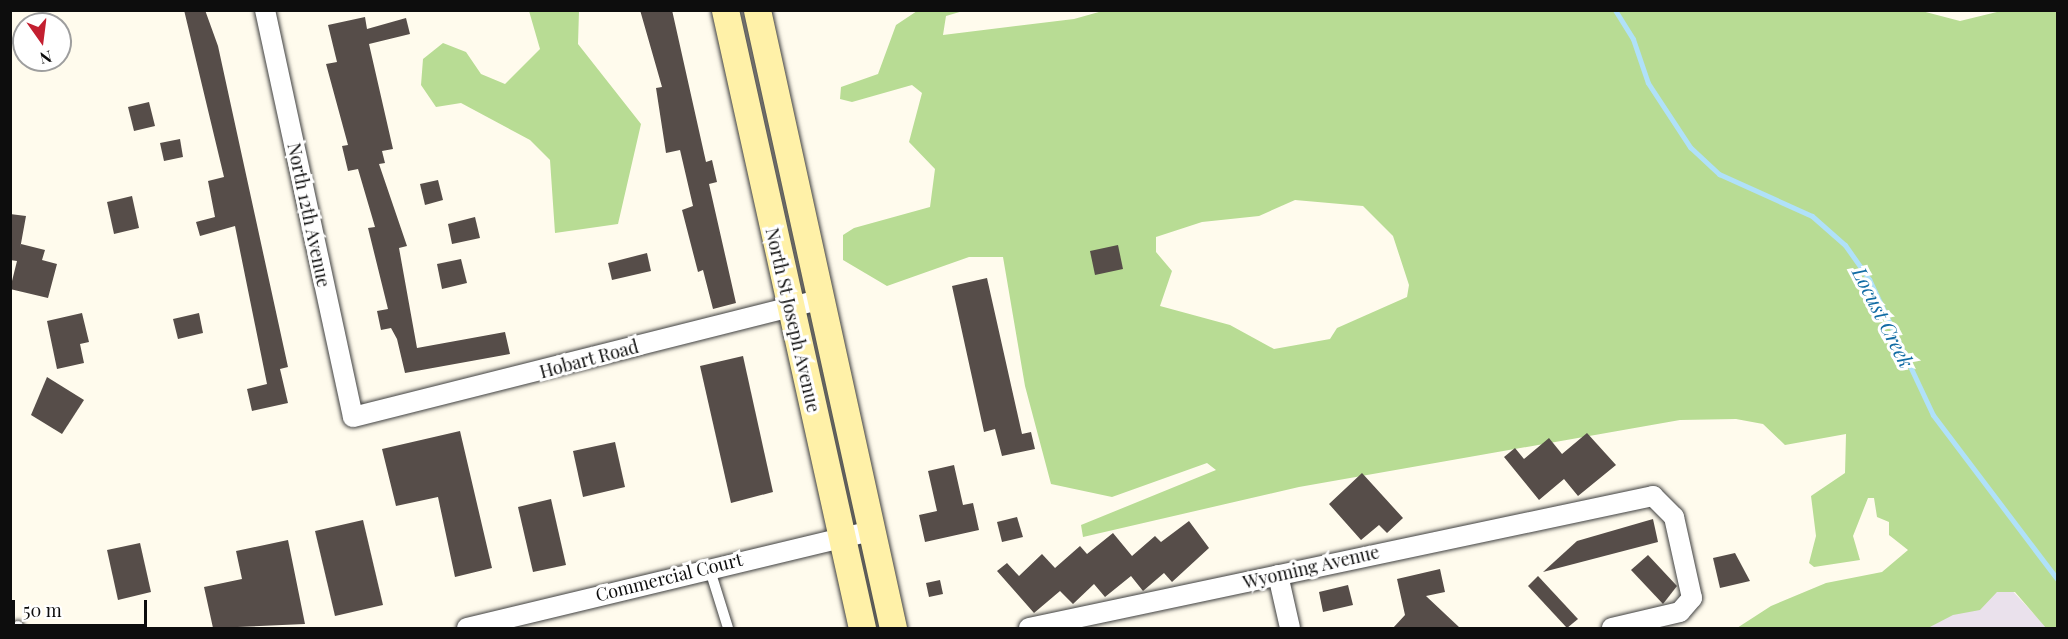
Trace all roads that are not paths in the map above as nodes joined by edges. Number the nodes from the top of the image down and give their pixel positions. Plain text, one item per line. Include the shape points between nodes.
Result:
1 (265, 10) edge
2 (725, 10) edge
3 (757, 10) edge
4 (822, 299) junction
5 (790, 306) junction
6 (355, 417) joint
7 (871, 531) junction
8 (842, 538) junction
9 (709, 567) junction
10 (1278, 575) junction
11 (467, 628) edge
12 (728, 628) edge
13 (862, 628) edge
14 (893, 628) edge
15 (1029, 628) edge
16 (1290, 628) edge
17 (1612, 628) edge

1 - 6 street, North 12th Avenue
2 - 5 main road, North St Joseph Avenue
3 - 4 main road, North St Joseph Avenue
4 - 5 street, Hobart Road
4 - 7 main road, North St Joseph Avenue
5 - 6 street, Hobart Road
5 - 8 main road, North St Joseph Avenue
7 - 8 street, Commercial Court
7 - 14 main road, North St Joseph Avenue
8 - 9 street, Commercial Court
8 - 13 main road, North St Joseph Avenue
9 - 11 street, Commercial Court
9 - 12 lane
10 - 15 street, Wyoming Avenue
10 - 16 street
10 - 17 street, Wyoming Avenue via 1647,496 1662,501 1674,517 1692,598 1680,612

